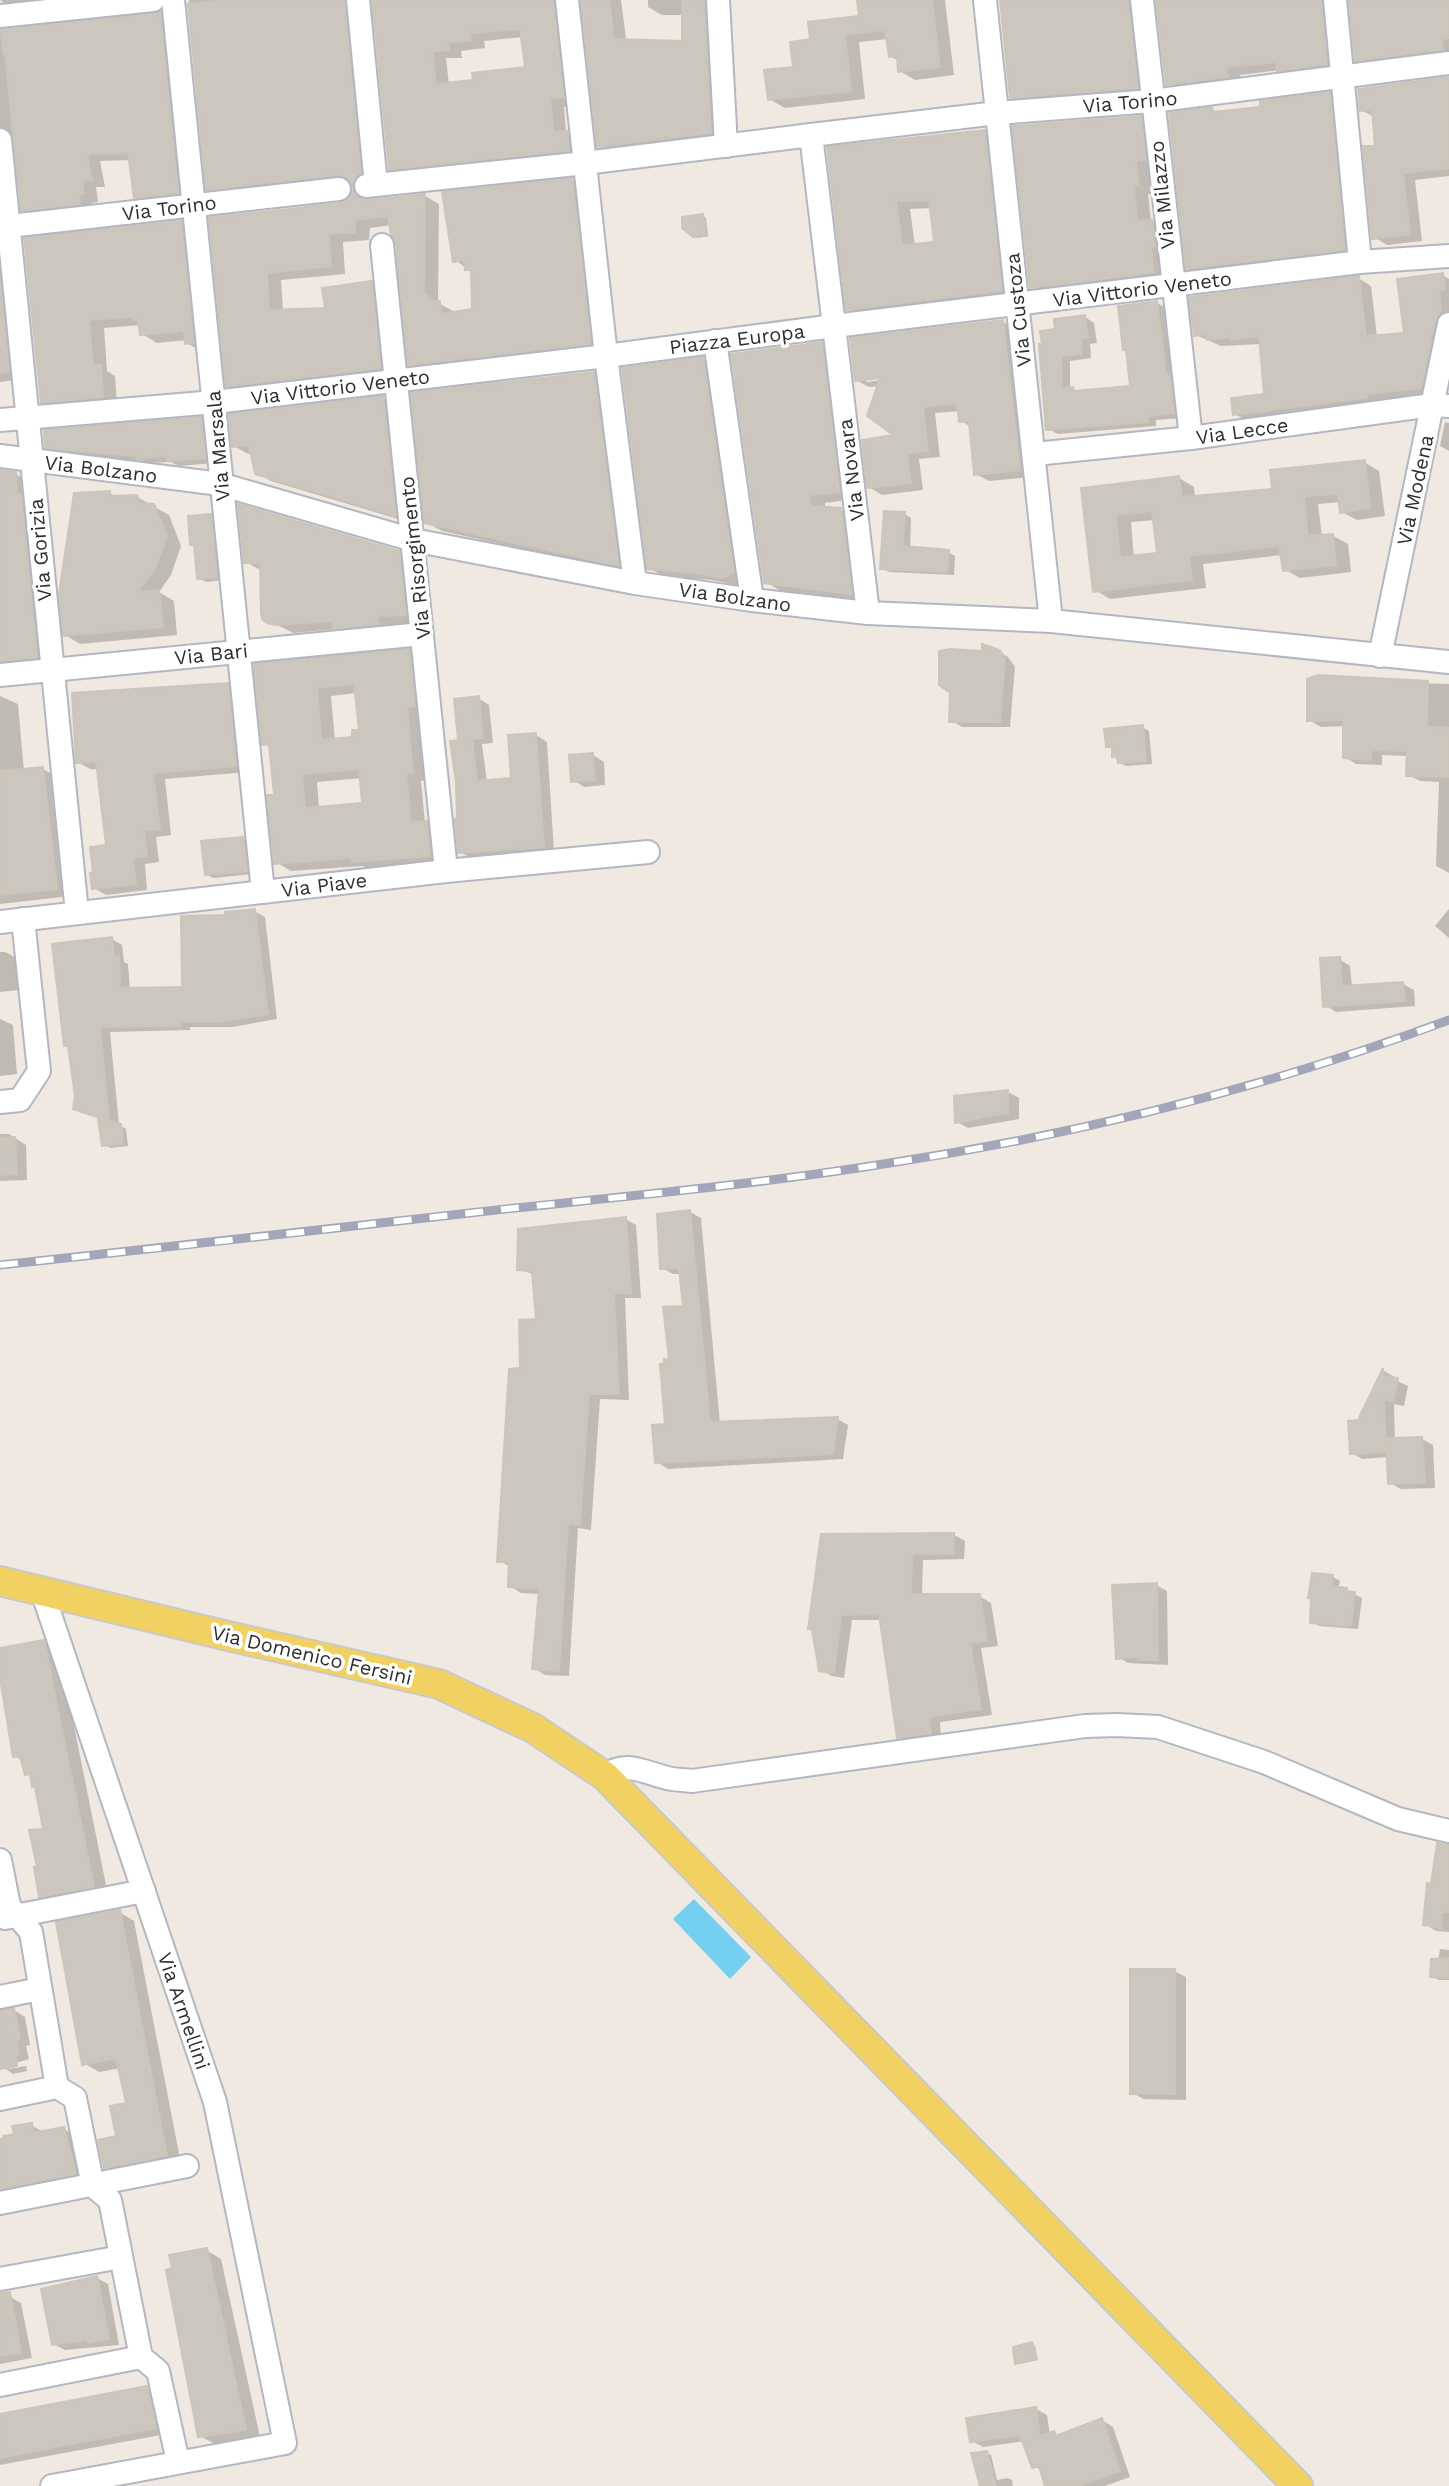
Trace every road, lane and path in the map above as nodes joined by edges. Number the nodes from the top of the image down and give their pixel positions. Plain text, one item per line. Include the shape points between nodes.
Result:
1 (153, 0) edge
2 (173, 0) edge
3 (358, 0) edge
4 (567, 0) edge
5 (718, 0) edge
6 (985, 0) edge
7 (1142, 0) edge
8 (1335, 0) edge
9 (0, 16) edge
10 (1449, 63) edge
11 (1342, 76) junction
12 (1152, 101) junction
13 (997, 113) junction
14 (811, 135) junction
15 (0, 140) edge
16 (726, 146) junction
17 (585, 163) junction
18 (339, 189) dead end
19 (195, 204) junction
20 (4, 227) edge
21 (382, 245) dead end
22 (1449, 256) edge
23 (1360, 262) junction
24 (1172, 284) junction
25 (1017, 306) junction
26 (1449, 324) edge
27 (834, 326) junction
28 (715, 341) junction
29 (606, 356) junction
30 (397, 381) junction
31 (215, 402) junction
32 (1441, 405) edge
33 (26, 417) junction
34 (0, 420) edge
35 (1191, 438) junction
36 (1035, 454) junction
37 (0, 456) edge
38 (31, 460) junction
39 (220, 484) junction
40 (413, 540) junction
41 (635, 583) junction
42 (752, 600) junction
43 (868, 613) junction
44 (1051, 621) junction
45 (422, 634) junction
46 (238, 651) junction
47 (1380, 656) junction
48 (1449, 662) edge
49 (51, 670) junction
50 (0, 675) edge
51 (648, 852) dead end
52 (446, 871) junction
53 (263, 892) junction
54 (77, 913) junction
55 (23, 919) junction
56 (0, 922) edge
57 (0, 1102) edge
58 (0, 1581) edge
59 (42, 1591) junction
60 (605, 1776) junction
61 (1449, 1831) edge
62 (0, 1860) edge
63 (144, 1891) junction
64 (8, 1918) edge
65 (40, 1989) junction
66 (0, 1997) edge
67 (57, 2087) junction
68 (0, 2099) edge
69 (187, 2166) dead end
70 (93, 2186) junction
71 (0, 2203) edge
72 (121, 2257) junction
73 (0, 2279) edge
74 (141, 2357) junction
75 (0, 2385) edge
76 (178, 2462) junction
77 (52, 2486) edge
78 (1298, 2486) edge

1 - 9 street
2 - 19 street, Via Marsala
3 - 17 street via 371,185
4 - 17 street
5 - 16 street
6 - 13 street, Via Custoza
7 - 12 street, Via Milazzo
8 - 11 street
10 - 11 street, Via Torino
11 - 12 street, Via Torino
11 - 23 street
12 - 13 street, Via Torino
12 - 24 street, Via Milazzo
13 - 14 street, Via Torino
13 - 25 street, Via Custoza
14 - 16 street
14 - 27 street, Piazza Europa
15 - 20 street, Via Gorizia
16 - 17 street
17 - 29 street
18 - 19 street, Via Torino
19 - 20 street, Via Torino
19 - 31 street, Via Marsala
20 - 33 street, Via Gorizia
21 - 30 street, Via Risorgimento
22 - 23 street, Via Vittorio Veneto
23 - 24 street, Via Vittorio Veneto
24 - 25 street, Via Vittorio Veneto
24 - 35 street, Via Milazzo
25 - 27 street, Via Vittorio Veneto
25 - 36 street, Via Custoza
26 - 32 street, Via Modena
27 - 28 street, Piazza Europa
27 - 43 street, Via Novara
28 - 29 street, Piazza Europa
28 - 42 street
29 - 30 street, Via Vittorio Veneto
29 - 41 street
30 - 31 street, Via Vittorio Veneto
30 - 40 street, Via Risorgimento
31 - 33 street, Via Vittorio Veneto
31 - 39 street, Via Marsala
32 - 35 street, Via Lecce
32 - 47 street, Via Modena
33 - 34 street, Via Vittorio Veneto
33 - 38 street, Via Gorizia
35 - 36 street, Via Lecce
36 - 44 street, Via Custoza
37 - 38 street, Via Bolzano
38 - 39 street, Via Bolzano
38 - 49 street, Via Gorizia
39 - 40 street, Via Bolzano
39 - 46 street, Via Marsala
40 - 41 street, Via Bolzano
40 - 45 street, Via Risorgimento
41 - 42 street, Via Bolzano
42 - 43 street, Via Bolzano
43 - 44 street, Via Bolzano
44 - 47 street, Via Bolzano
45 - 46 street, Via Bari
45 - 52 street, Via Risorgimento
46 - 49 street, Via Bari
46 - 53 street, Via Marsala
47 - 48 street, Via Bolzano
49 - 50 street, Via Bari
49 - 54 street, Via Gorizia
51 - 52 street, Via Piave
52 - 53 street, Via Piave
53 - 54 street, Via Piave
54 - 55 street, Via Piave
55 - 56 street, Via Piave
55 - 57 street via 39,1071 20,1100
58 - 59 main road, Via Domenico Fersini
59 - 60 main road, Via Domenico Fersini via 439,1684 533,1728
59 - 63 street, Via Armellini
60 - 61 street via 620,1767 692,1781 1085,1726 1158,1727 1264,1762 1398,1819
60 - 78 main road, Via Domenico Fersini
62 - 64 street
63 - 64 street
63 - 76 street, Via Armellini via 215,2102 285,2443
64 - 65 street via 31,1932
65 - 66 street
65 - 67 street
67 - 68 street
67 - 70 street via 75,2098
69 - 70 street
70 - 71 street
70 - 72 street via 110,2200
72 - 73 street
72 - 74 street
74 - 75 street
74 - 76 street via 158,2371
76 - 77 street

